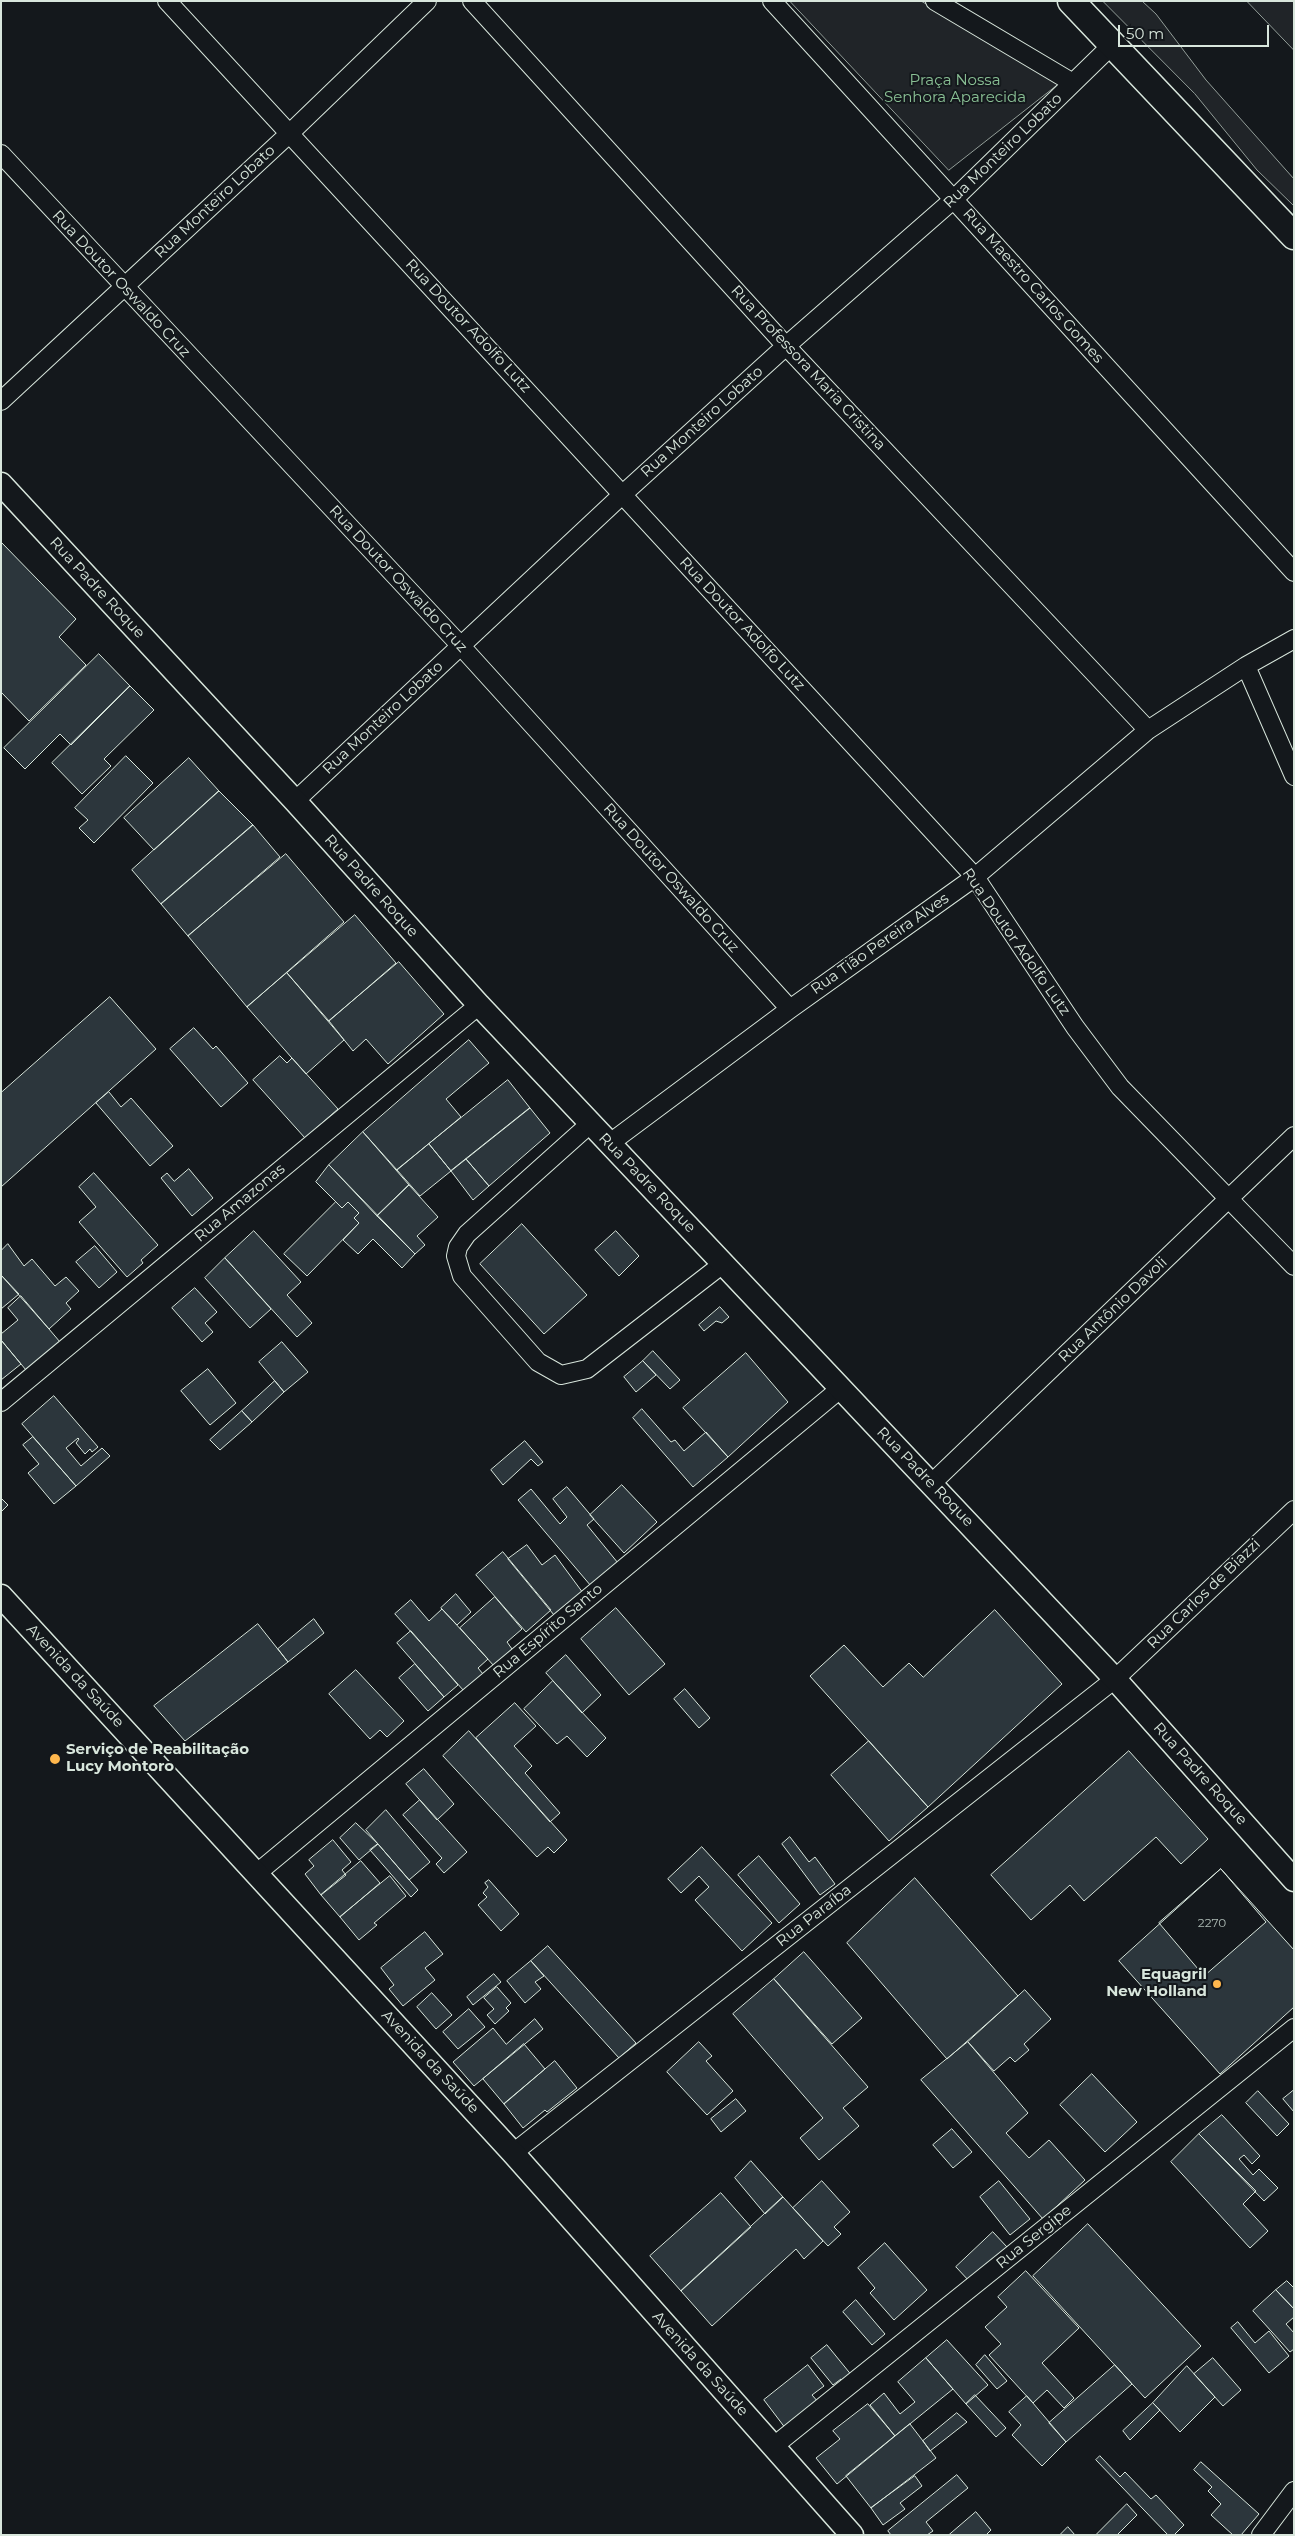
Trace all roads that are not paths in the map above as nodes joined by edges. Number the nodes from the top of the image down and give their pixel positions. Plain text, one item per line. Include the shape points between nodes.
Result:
1 (167, 1) edge
2 (427, 1) edge
3 (472, 1) edge
4 (772, 1) edge
5 (935, 1) edge
6 (1071, 1) edge
7 (1112, 45) junction
8 (1073, 83) junction
9 (290, 133) junction
10 (1, 154) edge
11 (954, 199) junction
12 (1294, 236) edge
13 (123, 287) junction
14 (786, 346) junction
15 (1, 401) edge
16 (1, 484) edge
17 (623, 494) junction
18 (1294, 572) edge
19 (1294, 639) edge
20 (460, 645) junction
21 (1246, 666) junction
22 (1148, 730) junction
23 (1294, 776) edge
24 (295, 801) junction
25 (975, 877) junction
26 (479, 1005) junction
27 (790, 1008) junction
28 (591, 1124) junction
29 (1294, 1136) edge
30 (610, 1144) junction
31 (1228, 1199) junction
32 (724, 1263) junction
33 (1294, 1266) edge
34 (840, 1389) junction
35 (1, 1402) edge
36 (932, 1483) junction
37 (1294, 1510) edge
38 (1, 1596) edge
39 (1115, 1679) junction
40 (256, 1874) junction
41 (1294, 1880) edge
42 (1294, 2028) edge
43 (513, 2153) junction
44 (774, 2446) junction
45 (1294, 2491) edge
46 (849, 2534) edge
47 (1261, 2535) edge

1 - 9 street, Rua Doutor Adolfo Lutz
2 - 9 street, Rua Monteiro Lobato
3 - 14 street, Rua Professora Maria Cristina
4 - 11 street, Rua Maestro Carlos Gomes
5 - 8 street
6 - 7 main road
7 - 8 street, Rua Monteiro Lobato
7 - 12 main road
8 - 11 street, Rua Monteiro Lobato
9 - 13 street, Rua Monteiro Lobato
9 - 17 street, Rua Doutor Adolfo Lutz
10 - 13 street, Rua Doutor Oswaldo Cruz
11 - 14 street, Rua Monteiro Lobato
11 - 18 street, Rua Maestro Carlos Gomes
13 - 15 street, Rua Monteiro Lobato
13 - 20 street, Rua Doutor Oswaldo Cruz
14 - 17 street, Rua Monteiro Lobato
14 - 22 street, Rua Professora Maria Cristina
16 - 24 street, Rua Padre Roque
17 - 20 street, Rua Monteiro Lobato
17 - 25 street, Rua Doutor Adolfo Lutz
19 - 21 street, Rua Tião Pereira Alves
20 - 24 street, Rua Monteiro Lobato
20 - 27 street, Rua Doutor Oswaldo Cruz
21 - 22 street, Rua Tião Pereira Alves
21 - 23 street
22 - 25 street, Rua Tião Pereira Alves
24 - 26 street, Rua Padre Roque
25 - 27 street, Rua Tião Pereira Alves
25 - 31 street, Rua Doutor Adolfo Lutz via 1075,1027 1120,1087
26 - 28 street, Rua Padre Roque
26 - 35 street, Rua Amazonas
27 - 30 street, Rua Tião Pereira Alves
28 - 30 street, Rua Padre Roque
28 - 32 street via 467,1234 458,1247 456,1256 462,1276 538,1362 561,1375 588,1369
29 - 31 street, Rua Antônio Davoli
30 - 32 street, Rua Padre Roque
31 - 33 street, Rua Doutor Adolfo Lutz
31 - 36 street, Rua Antônio Davoli
32 - 34 street, Rua Padre Roque
34 - 36 street, Rua Padre Roque
34 - 40 street, Rua Espírito Santo
36 - 39 street, Rua Padre Roque
37 - 39 street, Rua Carlos de Biazzi
38 - 40 street, Avenida da Saúde
39 - 41 street, Rua Padre Roque
39 - 43 street, Rua Paraíba
40 - 43 street, Avenida da Saúde
42 - 44 street, Rua Sergipe
43 - 44 street, Avenida da Saúde
44 - 46 street, Avenida da Saúde
45 - 47 street

